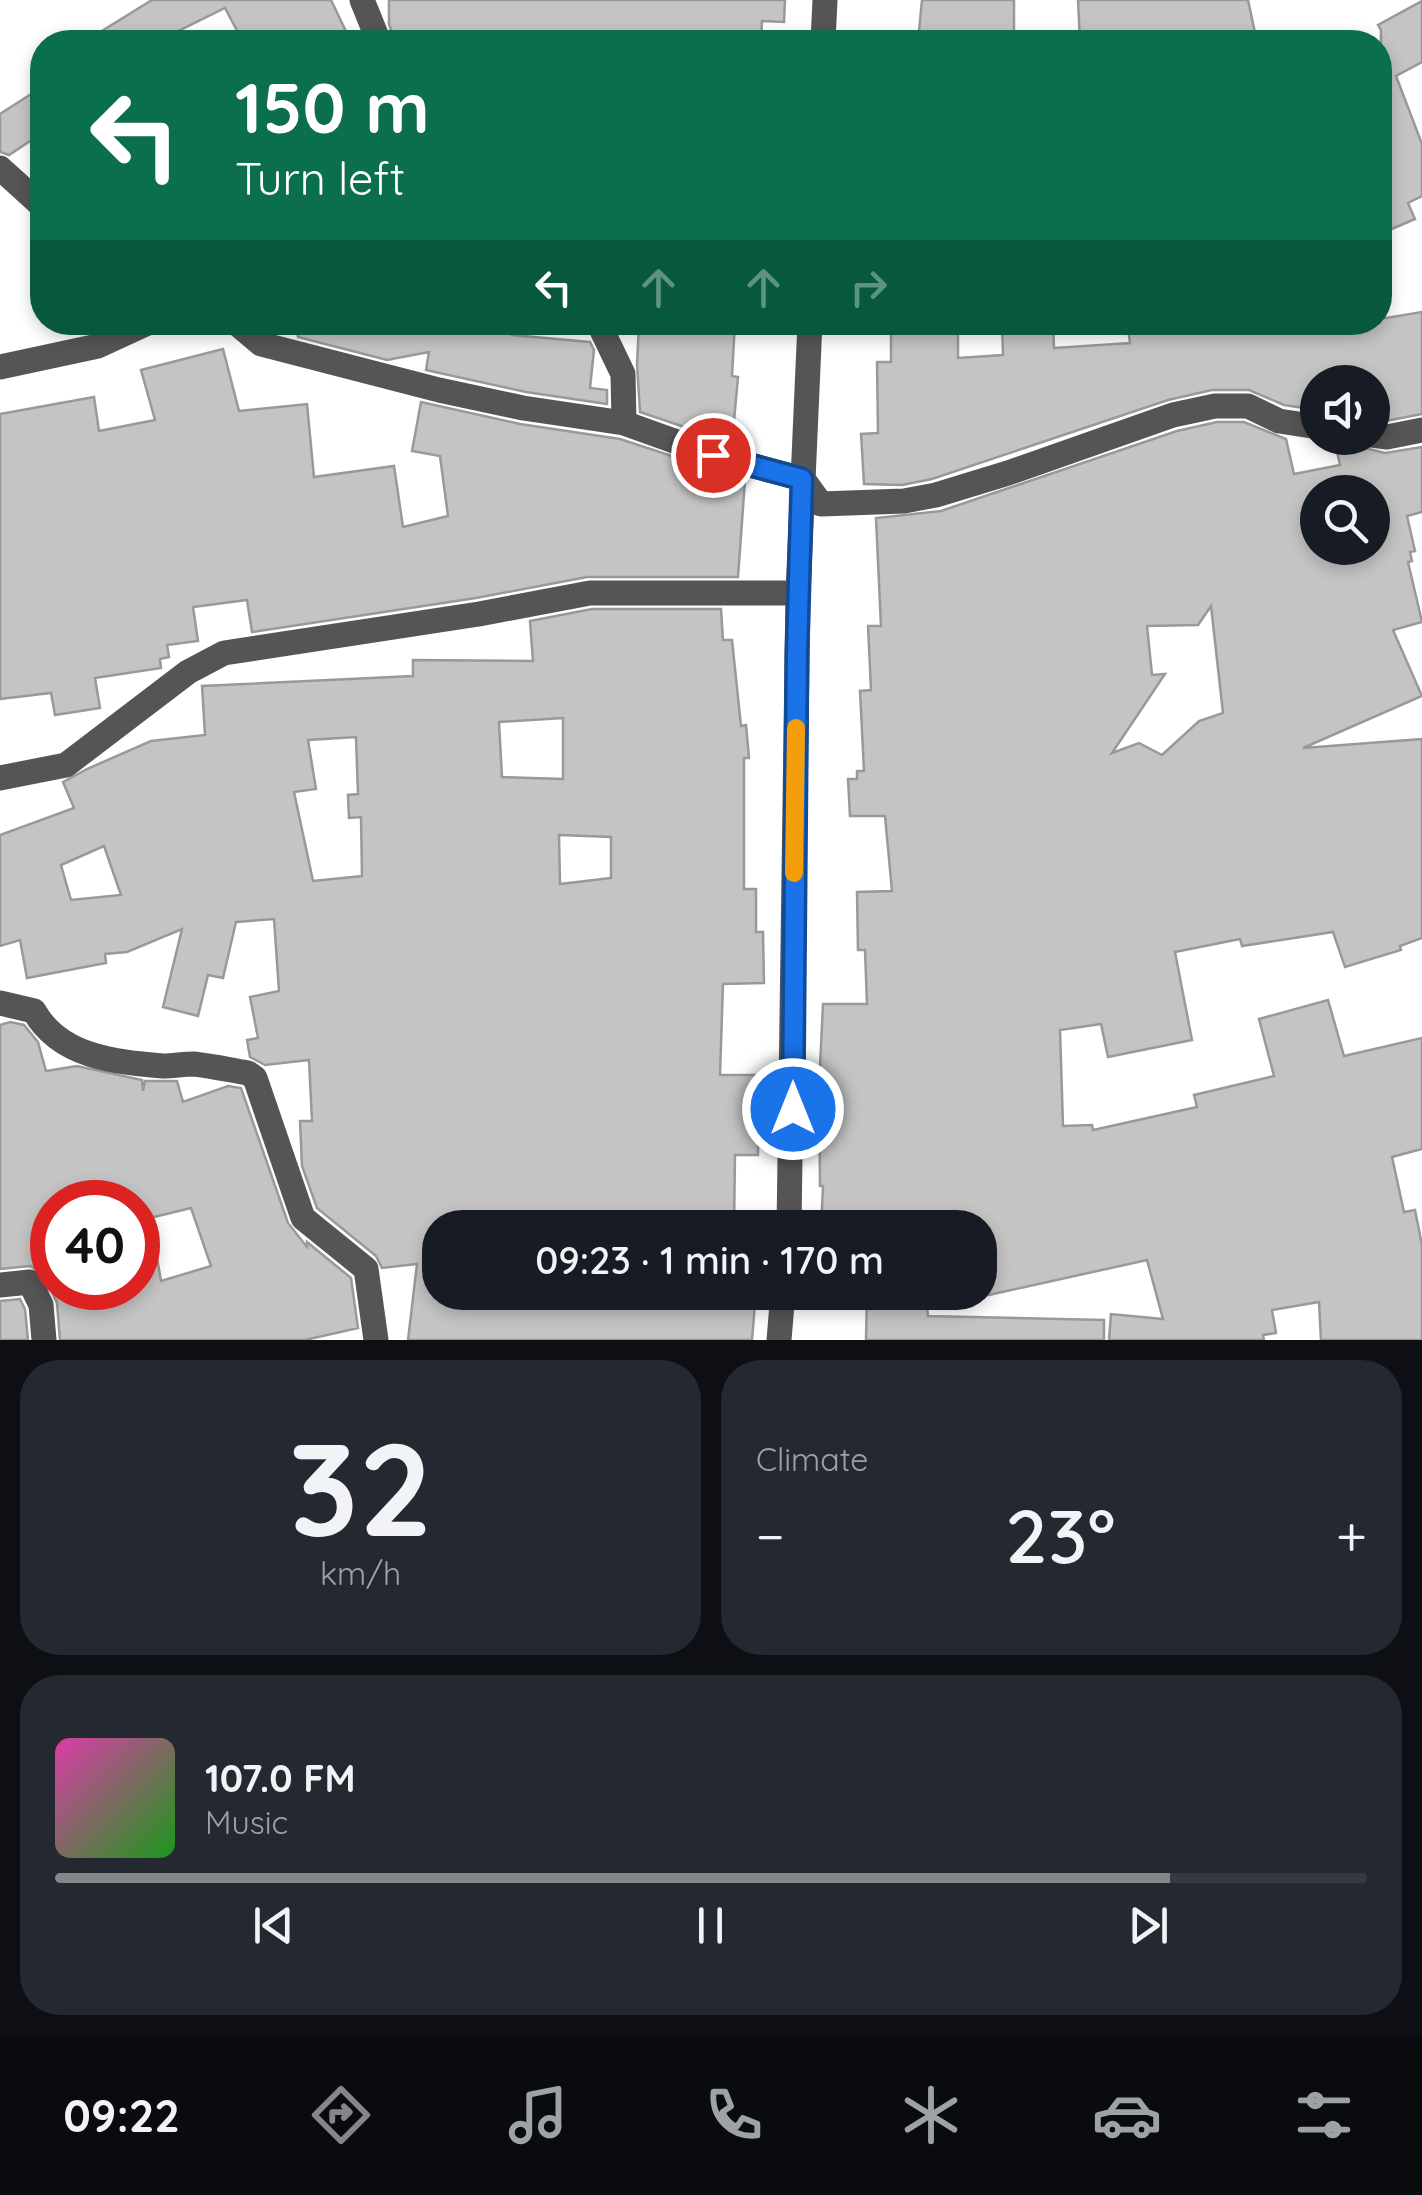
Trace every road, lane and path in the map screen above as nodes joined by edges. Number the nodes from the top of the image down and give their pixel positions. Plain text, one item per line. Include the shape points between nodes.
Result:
1 (362, 0) edge
2 (826, 0) edge
3 (374, 30) edge
4 (824, 30) edge
5 (0, 168) edge
6 (30, 195) edge
7 (122, 335) edge
8 (250, 335) edge
9 (604, 335) edge
10 (809, 335) edge
11 (0, 367) edge
12 (624, 424) junction
13 (1300, 424) edge
14 (1422, 430) edge
15 (1390, 437) edge
16 (802, 479) junction
17 (798, 593) junction
18 (0, 778) edge
19 (0, 1002) edge
20 (789, 1210) edge
21 (0, 1285) edge
22 (782, 1310) edge
23 (44, 1340) edge
24 (376, 1340) edge
25 (779, 1340) edge

1 - 3 street
2 - 4 street
5 - 6 street
7 - 11 street
8 - 12 street via 261,344 439,390
9 - 12 street via 623,374
10 - 16 street
12 - 16 street
13 - 16 street via 1248,406 1215,406 904,502 820,504
14 - 15 street
16 - 17 street
17 - 18 street via 590,593 224,653 188,672 66,765
17 - 20 street
19 - 24 street via 34,1011 74,1050 100,1059 192,1064 254,1078 303,1218 366,1268
21 - 23 street via 30,1282 41,1305
22 - 25 street

